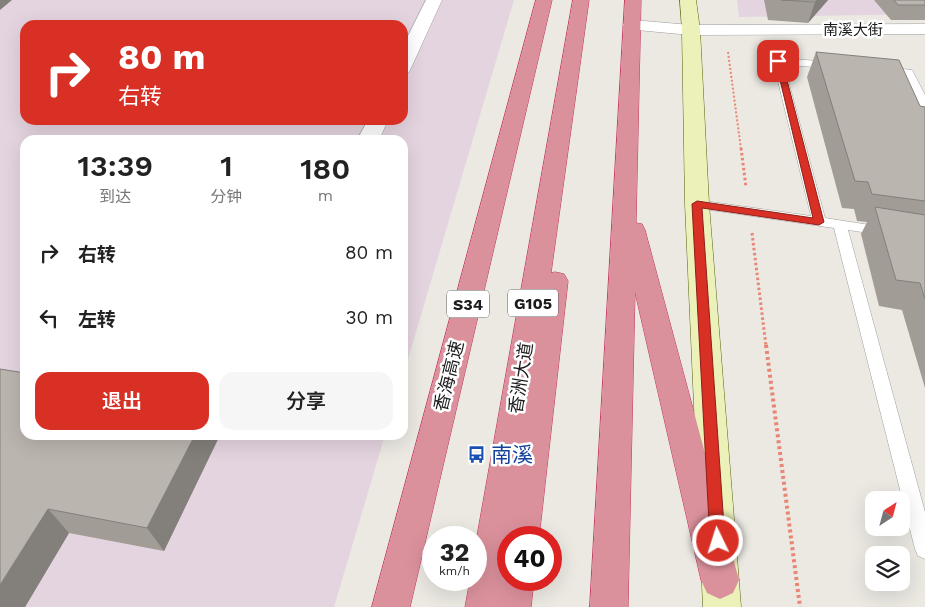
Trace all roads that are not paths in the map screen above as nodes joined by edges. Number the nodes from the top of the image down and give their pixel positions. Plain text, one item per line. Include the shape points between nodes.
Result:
1 (434, 0) edge
2 (544, 0) edge
3 (581, 0) edge
4 (592, 0) edge
5 (688, 0) edge
6 (632, 12) edge
7 (925, 29) edge
8 (691, 30) junction
9 (408, 55) edge
10 (843, 66) edge
11 (871, 68) edge
12 (925, 106) edge
13 (625, 199) junction
14 (697, 204) junction
15 (819, 222) junction
16 (840, 225) junction
17 (897, 233) edge
18 (523, 526) edge
19 (925, 549) edge
20 (514, 591) edge
21 (721, 594) edge
22 (391, 607) edge
23 (484, 607) edge
24 (512, 607) edge
25 (609, 607) edge

1 - 9 street
2 - 22 highway, 香海高速 / S34
3 - 23 highway, 香洲大道 / G105
4 - 18 highway
5 - 8 street
6 - 8 street, 南溪大街
6 - 13 highway
7 - 8 street, 南溪大街
8 - 14 street
10 - 15 lane via 778,61
11 - 12 lane via 908,72
13 - 21 highway
13 - 25 highway
14 - 15 lane
14 - 21 street
15 - 16 lane
16 - 17 lane
16 - 19 lane
20 - 24 highway

